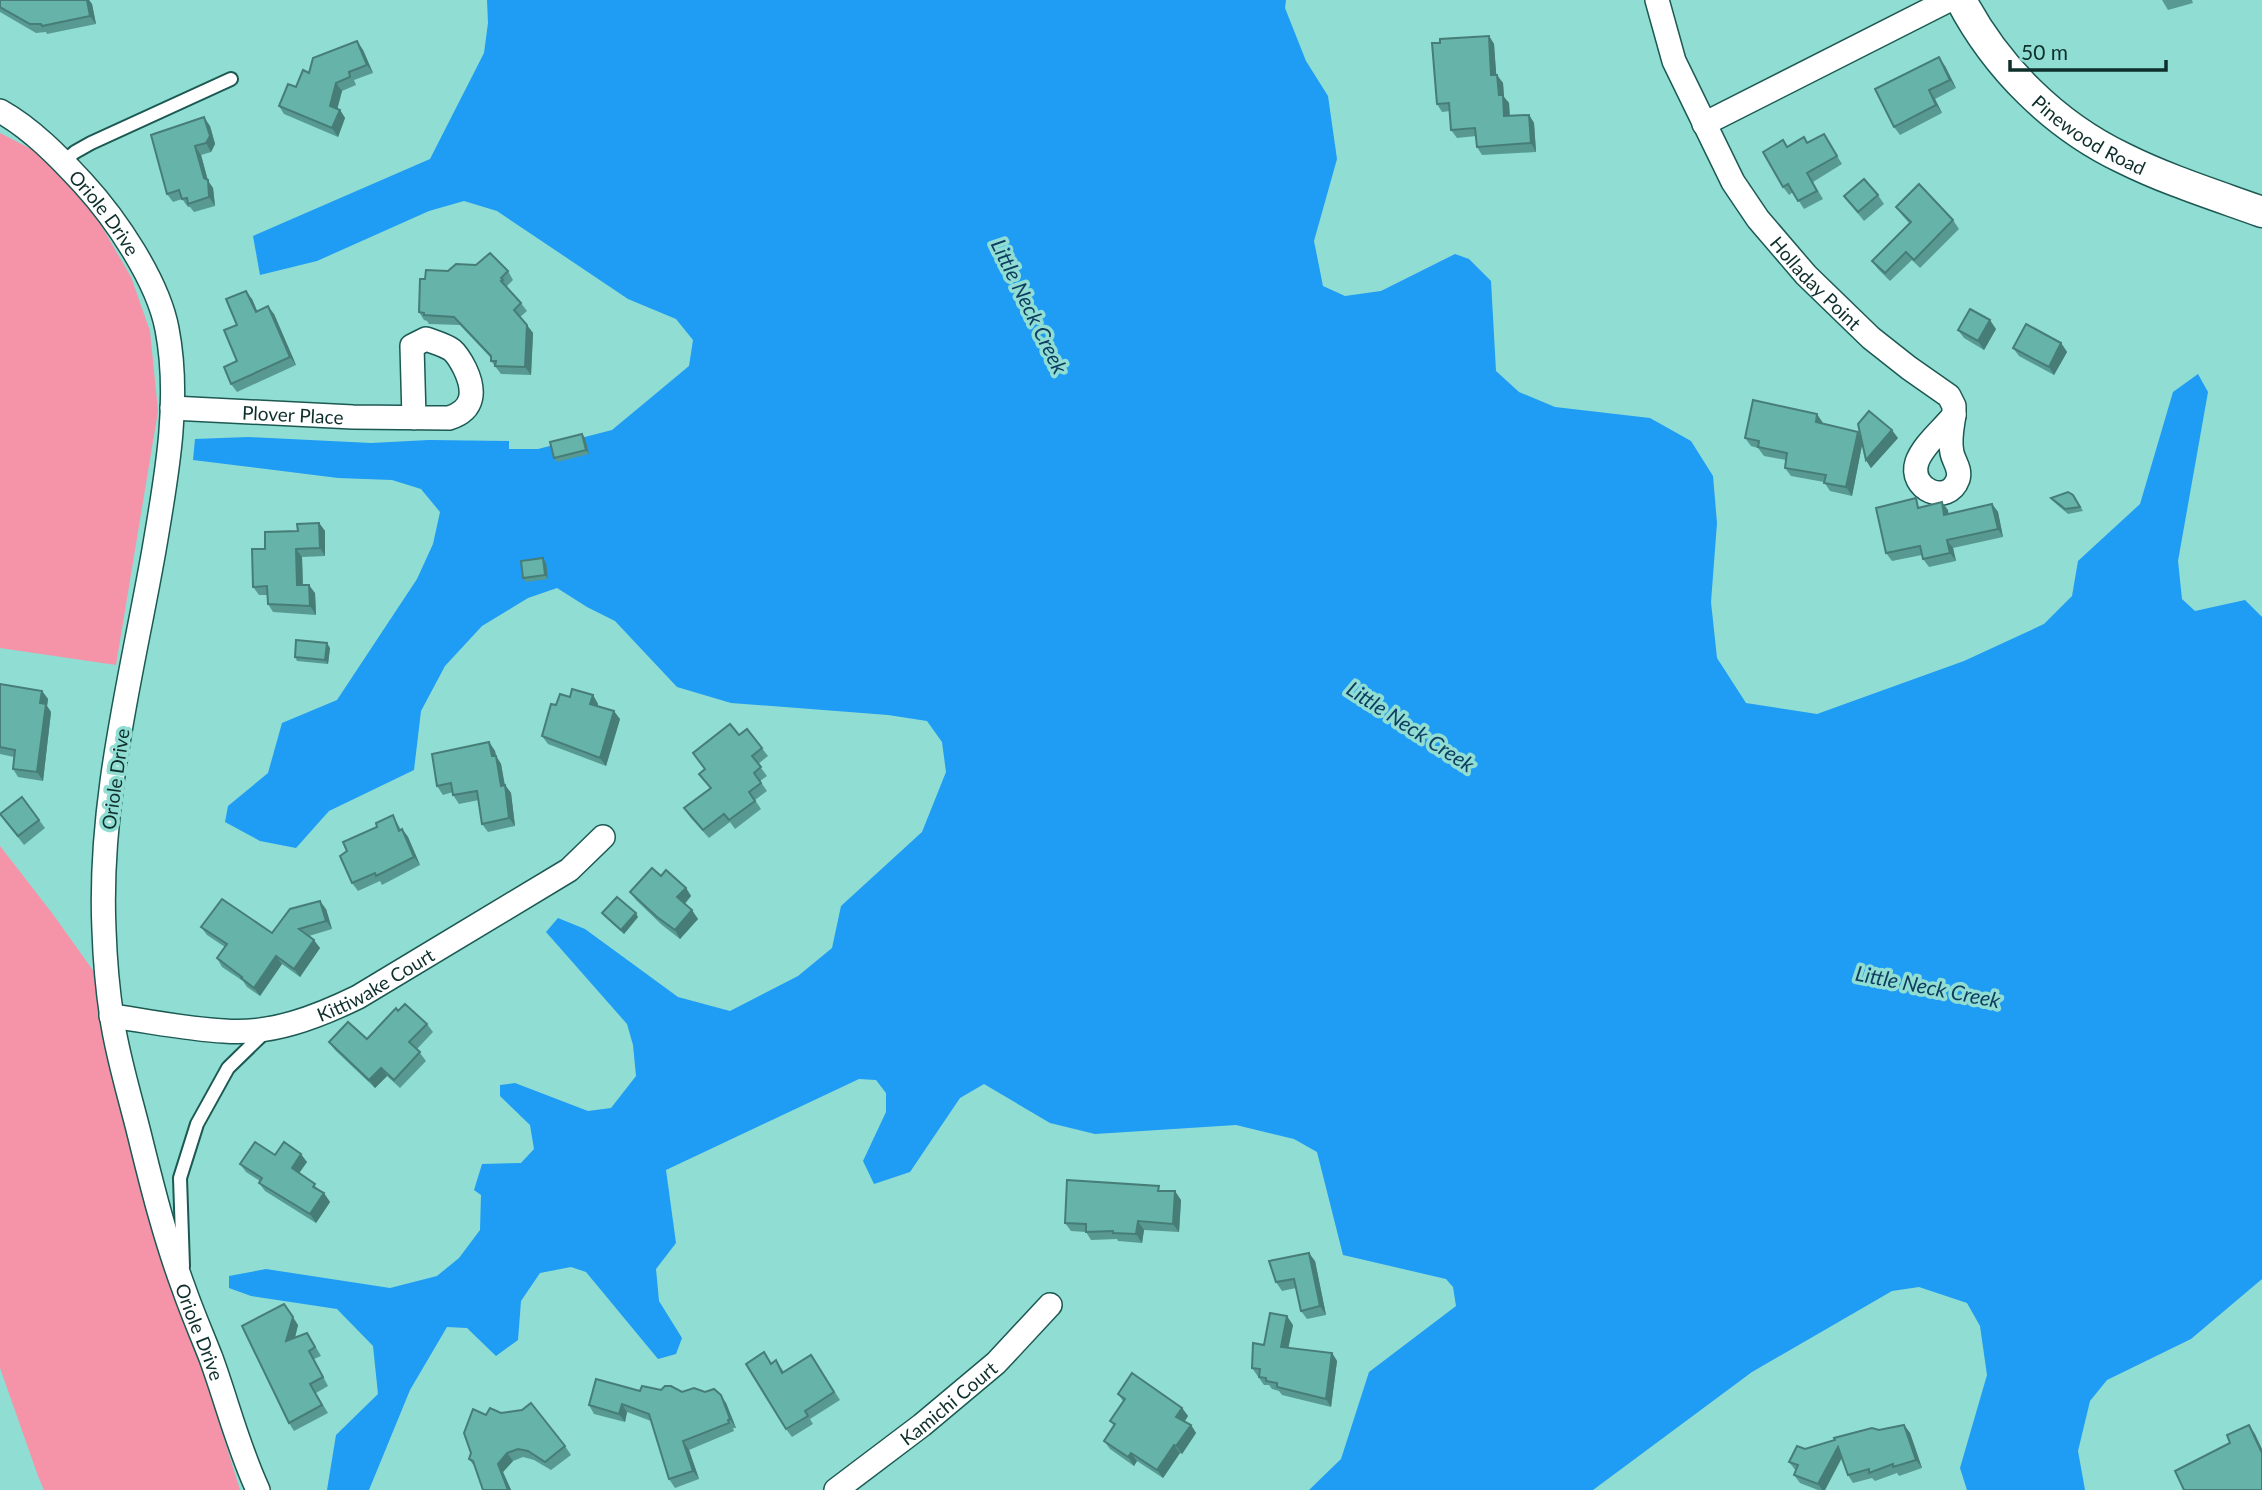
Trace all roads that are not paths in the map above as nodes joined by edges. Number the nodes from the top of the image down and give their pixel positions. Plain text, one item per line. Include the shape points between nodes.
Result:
1 (1657, 0) edge
2 (1949, 0) edge
3 (1961, 0) edge
4 (232, 79) dead end
5 (0, 111) edge
6 (1704, 124) junction
7 (64, 162) junction
8 (2262, 212) edge
9 (172, 408) junction
10 (1954, 415) dead end
11 (414, 418) dead end
12 (603, 837) dead end
13 (111, 1016) junction
14 (268, 1028) junction
15 (184, 1290) junction
16 (1050, 1305) dead end
17 (258, 1490) edge
18 (836, 1490) edge

1 - 6 street, Holladay Point via 1674,61
2 - 6 street
3 - 8 street, Pinewood Road via 2000,60 2032,95 2082,134 2160,175
4 - 7 lane via 91,144
5 - 7 street, Oriole Drive
6 - 10 street, Holladay Point via 1733,182 1766,229 1871,338 1949,396
7 - 9 street, Oriole Drive via 104,206 159,302 169,342
9 - 11 street, Plover Place
9 - 13 street, Oriole Drive via 163,496 109,808 104,929
12 - 14 street, Kittiwake Court via 569,870 358,997 326,1013
13 - 14 street, Kittiwake Court via 226,1032
13 - 15 street, Oriole Drive via 160,1218
14 - 15 lane via 228,1068 197,1124 180,1178
15 - 17 street, Oriole Drive
16 - 18 street, Kamichi Court via 996,1363

